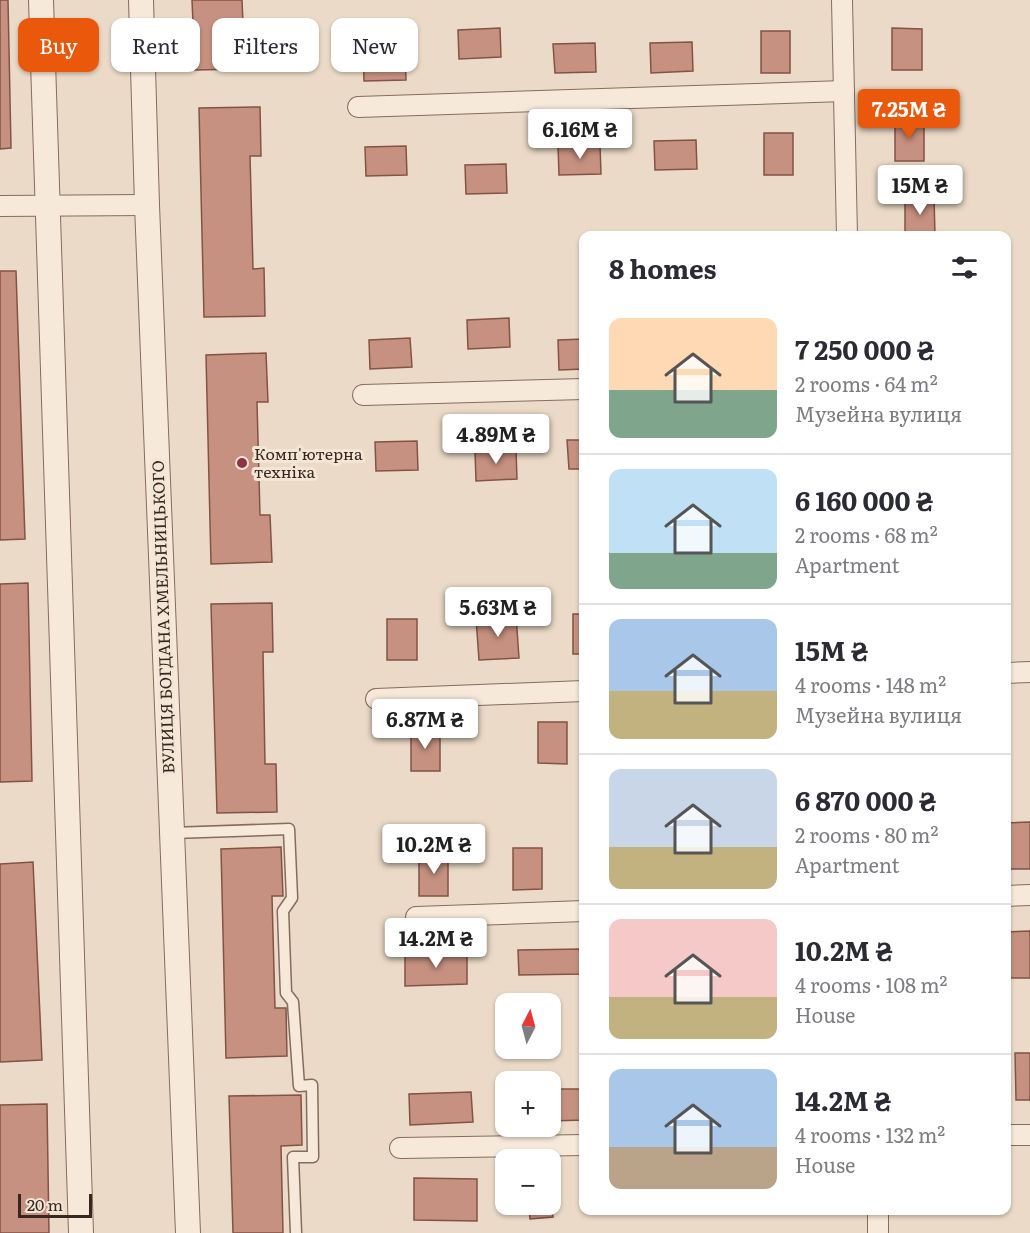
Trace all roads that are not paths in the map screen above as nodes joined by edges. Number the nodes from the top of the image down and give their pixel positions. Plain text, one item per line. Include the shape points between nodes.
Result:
1 (41, 0) edge
2 (141, 0) edge
3 (842, 0) edge
4 (844, 91) junction
5 (358, 107) dead end
6 (48, 205) junction
7 (147, 205) junction
8 (0, 206) edge
9 (847, 231) edge
10 (579, 388) edge
11 (363, 395) dead end
12 (1030, 672) edge
13 (1011, 673) edge
14 (579, 691) edge
15 (376, 699) dead end
16 (172, 833) junction
17 (1030, 895) edge
18 (1011, 896) edge
19 (579, 911) edge
20 (417, 917) dead end
21 (1011, 1135) edge
22 (1030, 1135) edge
23 (579, 1144) edge
24 (400, 1148) dead end
25 (878, 1215) edge
26 (81, 1233) edge
27 (188, 1233) edge
28 (296, 1233) edge
29 (878, 1233) edge

1 - 6 street
2 - 7 street, ВУЛИЦЯ БОГДАНА ХМЕЛЬНИЦЬКОГО
3 - 4 street
4 - 5 street
4 - 9 street
6 - 7 street
6 - 8 street
6 - 26 street
7 - 16 street, ВУЛИЦЯ БОГДАНА ХМЕЛЬНИЦЬКОГО
10 - 11 street
12 - 13 street
14 - 15 street
16 - 27 street, ВУЛИЦЯ БОГДАНА ХМЕЛЬНИЦЬКОГО
16 - 28 lane via 289,829 292,898 283,911 286,993 293,1002 299,1086 312,1085 313,1156 293,1157
17 - 18 street
19 - 20 street
21 - 22 street
23 - 24 street
25 - 29 street

